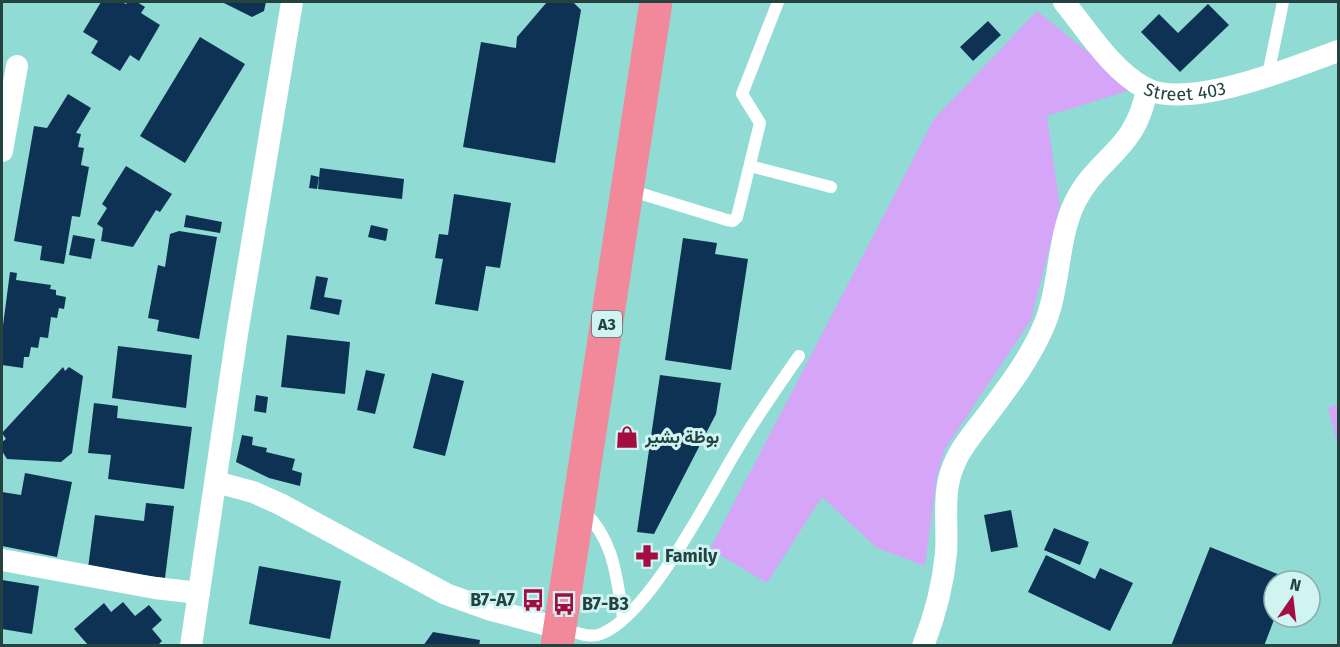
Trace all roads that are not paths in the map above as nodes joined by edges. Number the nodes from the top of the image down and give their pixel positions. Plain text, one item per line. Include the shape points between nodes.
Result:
1 (292, 2) edge
2 (634, 2) edge
3 (656, 2) edge
4 (778, 2) edge
5 (1064, 2) edge
6 (1283, 2) edge
7 (1338, 51) edge
8 (17, 66) dead end
9 (1268, 75) junction
10 (1147, 89) junction
11 (6, 92) edge
12 (2, 151) edge
13 (750, 166) junction
14 (831, 186) dead end
15 (627, 190) junction
16 (799, 356) dead end
17 (216, 482) junction
18 (578, 505) junction
19 (2, 560) edge
20 (199, 593) junction
21 (623, 617) junction
22 (548, 636) edge
23 (191, 645) edge
24 (923, 645) edge

1 - 17 street
2 - 22 highway, A3
3 - 15 highway, A3
4 - 13 lane via 742,94 760,123
5 - 10 street, Street 403 via 1113,61
6 - 9 lane
7 - 9 street, Street 403
8 - 11 street
9 - 10 street, Street 403 via 1201,93 1170,94
10 - 24 street via 1142,114 1133,131 1075,202 1054,296 1041,334 953,466 947,496 946,555
11 - 12 street
13 - 14 lane
13 - 15 lane via 733,221
15 - 18 highway, A3
16 - 21 lane via 668,566
17 - 20 street
17 - 22 street via 280,504 446,594
18 - 21 lane via 606,539
18 - 22 highway, A3
19 - 20 street
20 - 23 street
21 - 22 lane via 598,635

